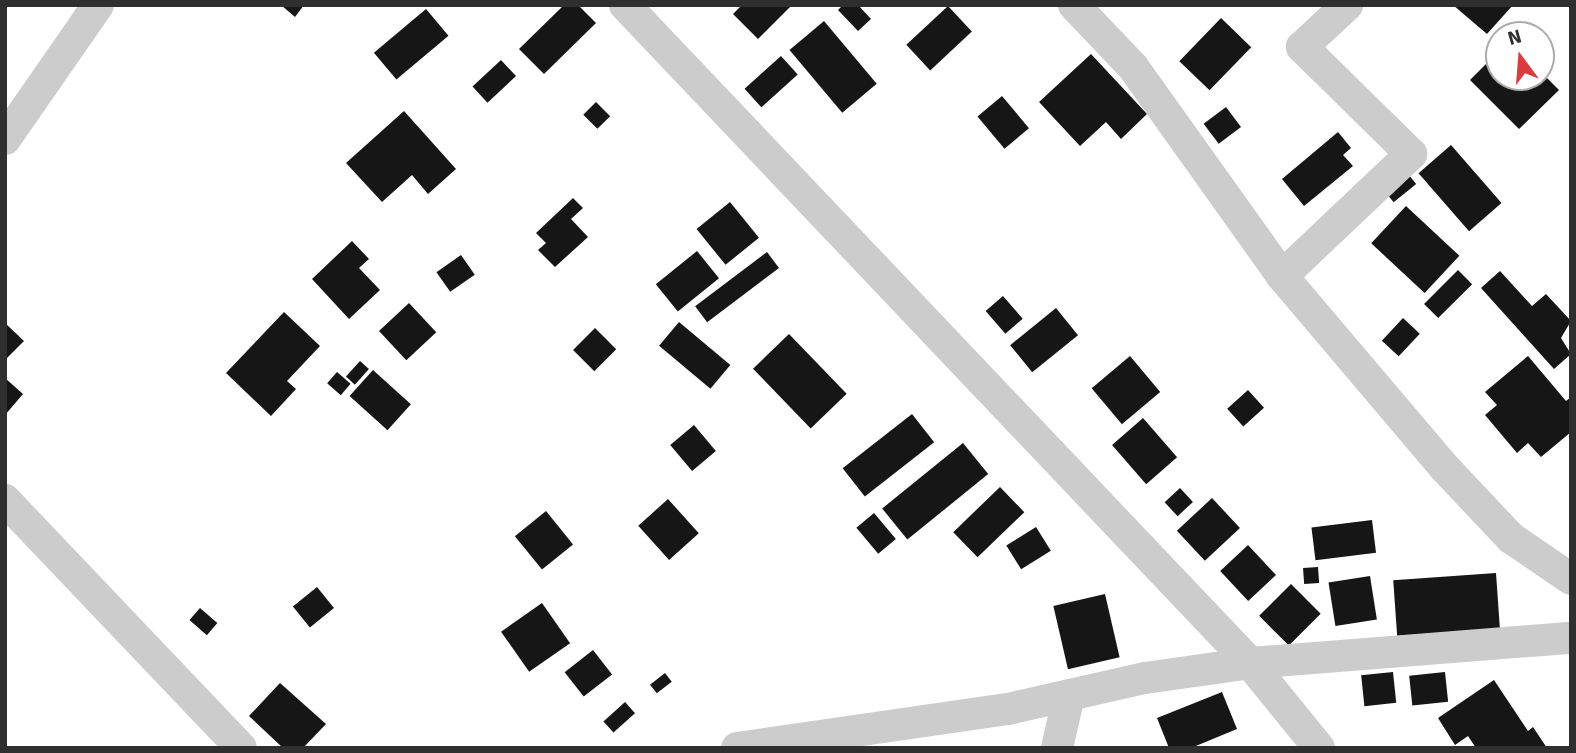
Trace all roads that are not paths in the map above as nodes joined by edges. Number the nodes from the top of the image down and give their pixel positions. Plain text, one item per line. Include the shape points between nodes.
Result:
1 (98, 5) edge
2 (625, 5) edge
3 (1074, 5) edge
4 (1347, 5) edge
5 (5, 139) edge
6 (1282, 276) junction
7 (5, 500) edge
8 (1571, 579) edge
9 (1571, 638) edge
10 (1250, 663) junction
11 (1069, 695) junction
12 (241, 748) edge
13 (737, 748) edge
14 (1057, 748) edge
15 (1319, 748) edge

1 - 5 street
2 - 10 street
3 - 6 street via 1133,67
4 - 6 street via 1302,47 1410,155
6 - 8 street via 1511,538
7 - 12 street
9 - 10 street
10 - 11 street
10 - 15 street
11 - 13 street
11 - 14 street

